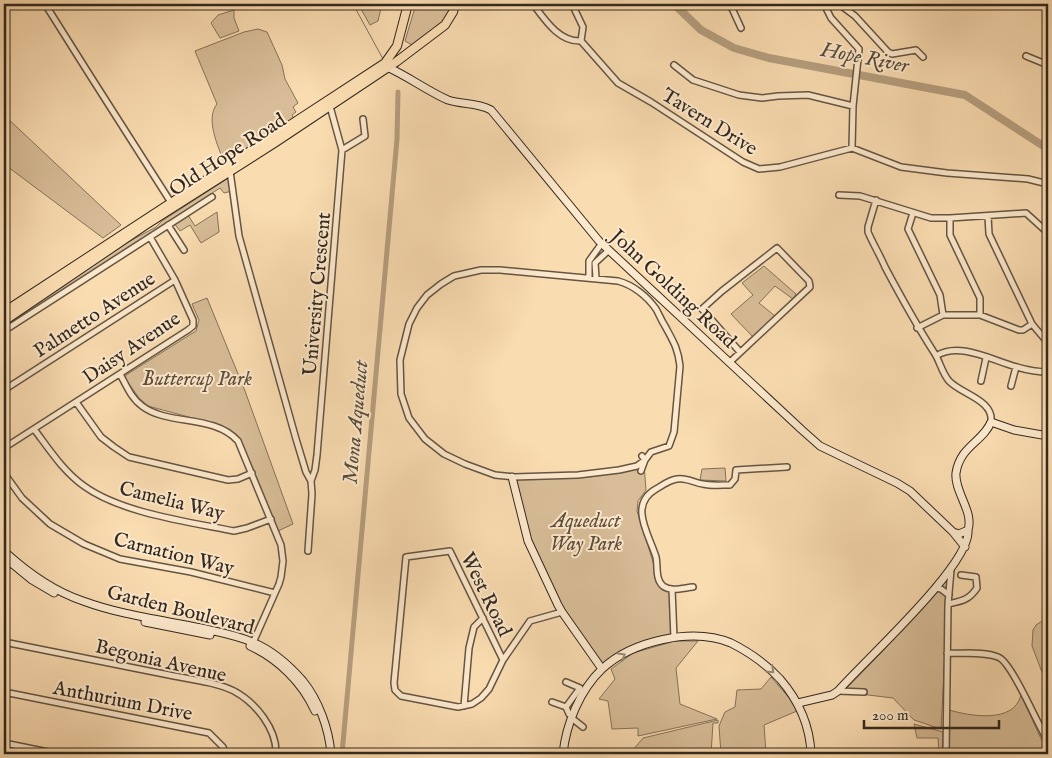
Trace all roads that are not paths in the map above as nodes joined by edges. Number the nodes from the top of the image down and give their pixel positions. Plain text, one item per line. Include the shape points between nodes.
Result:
1 (46, 4) edge
2 (408, 4) edge
3 (454, 4) edge
4 (533, 4) edge
5 (572, 4) edge
6 (730, 4) edge
7 (824, 4) edge
8 (839, 4) edge
9 (741, 28) dead end
10 (400, 38) junction
11 (581, 41) junction
12 (418, 46) junction
13 (1026, 56) dead end
14 (923, 57) dead end
15 (674, 65) dead end
16 (1048, 65) edge
17 (385, 66) junction
18 (853, 106) junction
19 (331, 110) dead end
20 (363, 119) dead end
21 (852, 148) junction
22 (342, 150) junction
23 (229, 168) junction
24 (1048, 184) edge
25 (839, 194) dead end
26 (212, 197) dead end
27 (876, 200) junction
28 (172, 205) junction
29 (913, 213) junction
30 (988, 216) junction
31 (950, 218) junction
32 (168, 225) junction
33 (1048, 233) edge
34 (150, 236) junction
35 (602, 243) junction
36 (184, 250) dead end
37 (609, 250) junction
38 (589, 277) junction
39 (596, 278) junction
40 (175, 280) junction
41 (4, 312) edge
42 (943, 315) junction
43 (980, 315) junction
44 (4, 321) edge
45 (1032, 324) junction
46 (918, 328) junction
47 (4, 331) edge
48 (1048, 343) edge
49 (740, 352) junction
50 (936, 356) junction
51 (986, 358) junction
52 (730, 362) junction
53 (1016, 367) junction
54 (1048, 372) edge
55 (120, 374) junction
56 (1048, 380) edge
57 (981, 381) dead end
58 (1012, 386) dead end
59 (4, 390) edge
60 (76, 402) junction
61 (1047, 402) dead end
62 (991, 422) junction
63 (34, 428) junction
64 (1048, 436) edge
65 (4, 448) edge
66 (644, 458) junction
67 (787, 467) dead end
68 (641, 471) dead end
69 (4, 473) edge
70 (252, 473) junction
71 (512, 477) junction
72 (311, 481) junction
73 (271, 519) junction
74 (968, 530) junction
75 (954, 532) junction
76 (965, 547) junction
77 (4, 550) edge
78 (308, 551) dead end
79 (9, 560) edge
80 (951, 569) junction
81 (4, 571) edge
82 (961, 574) dead end
83 (937, 586) junction
84 (692, 587) dead end
85 (672, 589) junction
86 (949, 592) junction
87 (275, 593) junction
88 (948, 604) junction
89 (562, 612) junction
90 (483, 618) junction
91 (674, 638) junction
92 (4, 642) edge
93 (252, 644) junction
94 (948, 653) junction
95 (503, 660) junction
96 (602, 669) junction
97 (566, 682) dead end
98 (838, 691) junction
99 (4, 692) edge
100 (864, 692) dead end
101 (552, 702) dead end
102 (798, 702) junction
103 (464, 706) junction
104 (566, 708) junction
105 (569, 714) dead end
106 (574, 720) dead end
107 (583, 727) dead end
108 (1048, 741) edge
109 (4, 743) edge
110 (58, 754) edge
111 (225, 754) edge
112 (276, 754) edge
113 (326, 754) edge
114 (331, 754) edge
115 (564, 754) edge
116 (811, 754) edge
117 (946, 754) edge

1 - 28 street
2 - 10 main road, Old Hope Road
3 - 12 main road, Old Hope Road via 445,25
4 - 11 street via 565,39
5 - 11 street via 583,27
6 - 9 street
7 - 18 street via 831,18 858,49
8 - 14 street via 855,16 888,52 916,50
10 - 12 main road via 407,47
10 - 17 main road, Old Hope Road
11 - 21 street, Tavern Drive via 618,83 759,169 780,167
12 - 17 main road, Old Hope Road
13 - 16 street
15 - 18 street via 693,80 739,95 762,98 808,95
17 - 23 main road, Old Hope Road
17 - 35 street, John Golding Road via 448,100 478,104 491,110
18 - 21 street
19 - 22 street, University Crescent
20 - 22 street via 365,136
21 - 24 street via 901,167
22 - 72 street, University Crescent via 317,455
23 - 28 main road, Old Hope Road
23 - 72 street, University Crescent via 243,253
25 - 27 street
26 - 32 street
27 - 29 street
27 - 46 street via 868,232
28 - 41 main road, Old Hope Road
28 - 44 main road, Old Hope Road
29 - 31 street via 931,218
29 - 42 street via 908,229 940,295
30 - 31 street
30 - 33 street via 1026,213
30 - 45 street via 989,234
31 - 43 street via 950,235 980,298
32 - 34 street
32 - 36 street
34 - 40 street, Daisy Avenue
34 - 47 street
35 - 37 street, John Golding Road
35 - 38 street via 590,261
37 - 39 street via 595,263
37 - 52 street, John Golding Road
38 - 39 street
38 - 71 street via 500,270 466,272 454,276 427,295 409,324 400,360 401,394 414,425 444,454 495,475
39 - 66 street via 628,284 643,295 656,309 677,348 680,366 672,440 669,446 650,452
40 - 55 street, Daisy Avenue via 193,320 192,326
40 - 59 street, Palmetto Avenue
42 - 43 street
42 - 46 street
43 - 45 street via 1019,330
45 - 48 street
46 - 50 street
49 - 49 street via 810,287 809,281 777,248 702,309
49 - 52 street
50 - 51 street via 959,351
50 - 62 street via 949,382 983,405 991,414
51 - 53 street
51 - 57 street
52 - 75 street, John Golding Road via 820,446 898,482
53 - 54 street
53 - 58 street
55 - 60 street, Daisy Avenue
55 - 70 street via 143,408 221,428 232,434
56 - 61 street
60 - 63 street, Daisy Avenue
60 - 70 street via 101,436 129,457 228,480
62 - 64 street
62 - 74 street via 968,448 956,475
63 - 65 street, Daisy Avenue
63 - 73 street, Camelia Way via 54,457 85,487 130,508 234,531
66 - 68 street
66 - 71 street via 631,468 582,475
67 - 85 street via 736,470 730,485 704,485 678,478 644,499 642,512 656,558 658,579 662,585
69 - 87 street, Carnation Way via 22,498 50,524 84,544 120,559 191,572
70 - 73 street
71 - 89 street via 528,541
72 - 78 street, University Crescent
73 - 87 street via 283,561
74 - 75 street via 959,534
74 - 76 street
75 - 76 street, John Golding Road
76 - 80 street
77 - 79 street, Garden Boulevard
79 - 81 street
79 - 93 street, Garden Boulevard via 44,588 81,605 122,617
80 - 83 street
80 - 86 street
82 - 88 street via 976,577 977,588 965,601
83 - 86 street
83 - 98 street
84 - 85 street
85 - 91 street
86 - 88 street
87 - 93 street
88 - 94 street
89 - 95 street via 530,621
89 - 96 street
90 - 95 street, West Road
90 - 103 street via 474,627 469,648
90 - 103 street, West Road via 450,551 406,557 395,690 401,696
96 -> 91 street via 640,646
91 -> 102 street via 714,640 748,652 773,672
92 - 112 street, Begonia Avenue via 233,691 259,712 274,734
93 - 113 street, Garden Boulevard via 281,666 305,693 319,719
93 - 114 street, Garden Boulevard via 278,657 306,685 321,713
94 - 108 street via 1001,659 1012,671
94 - 117 street
95 - 103 street, West Road via 485,694
96 - 115 street via 576,707
97 - 104 street via 580,688
98 - 100 street
98 - 102 street
99 - 111 street, Anthurium Drive via 209,733 223,747
101 - 104 street
102 - 116 street via 808,728
104 - 105 street
106 - 107 street
109 - 110 street

